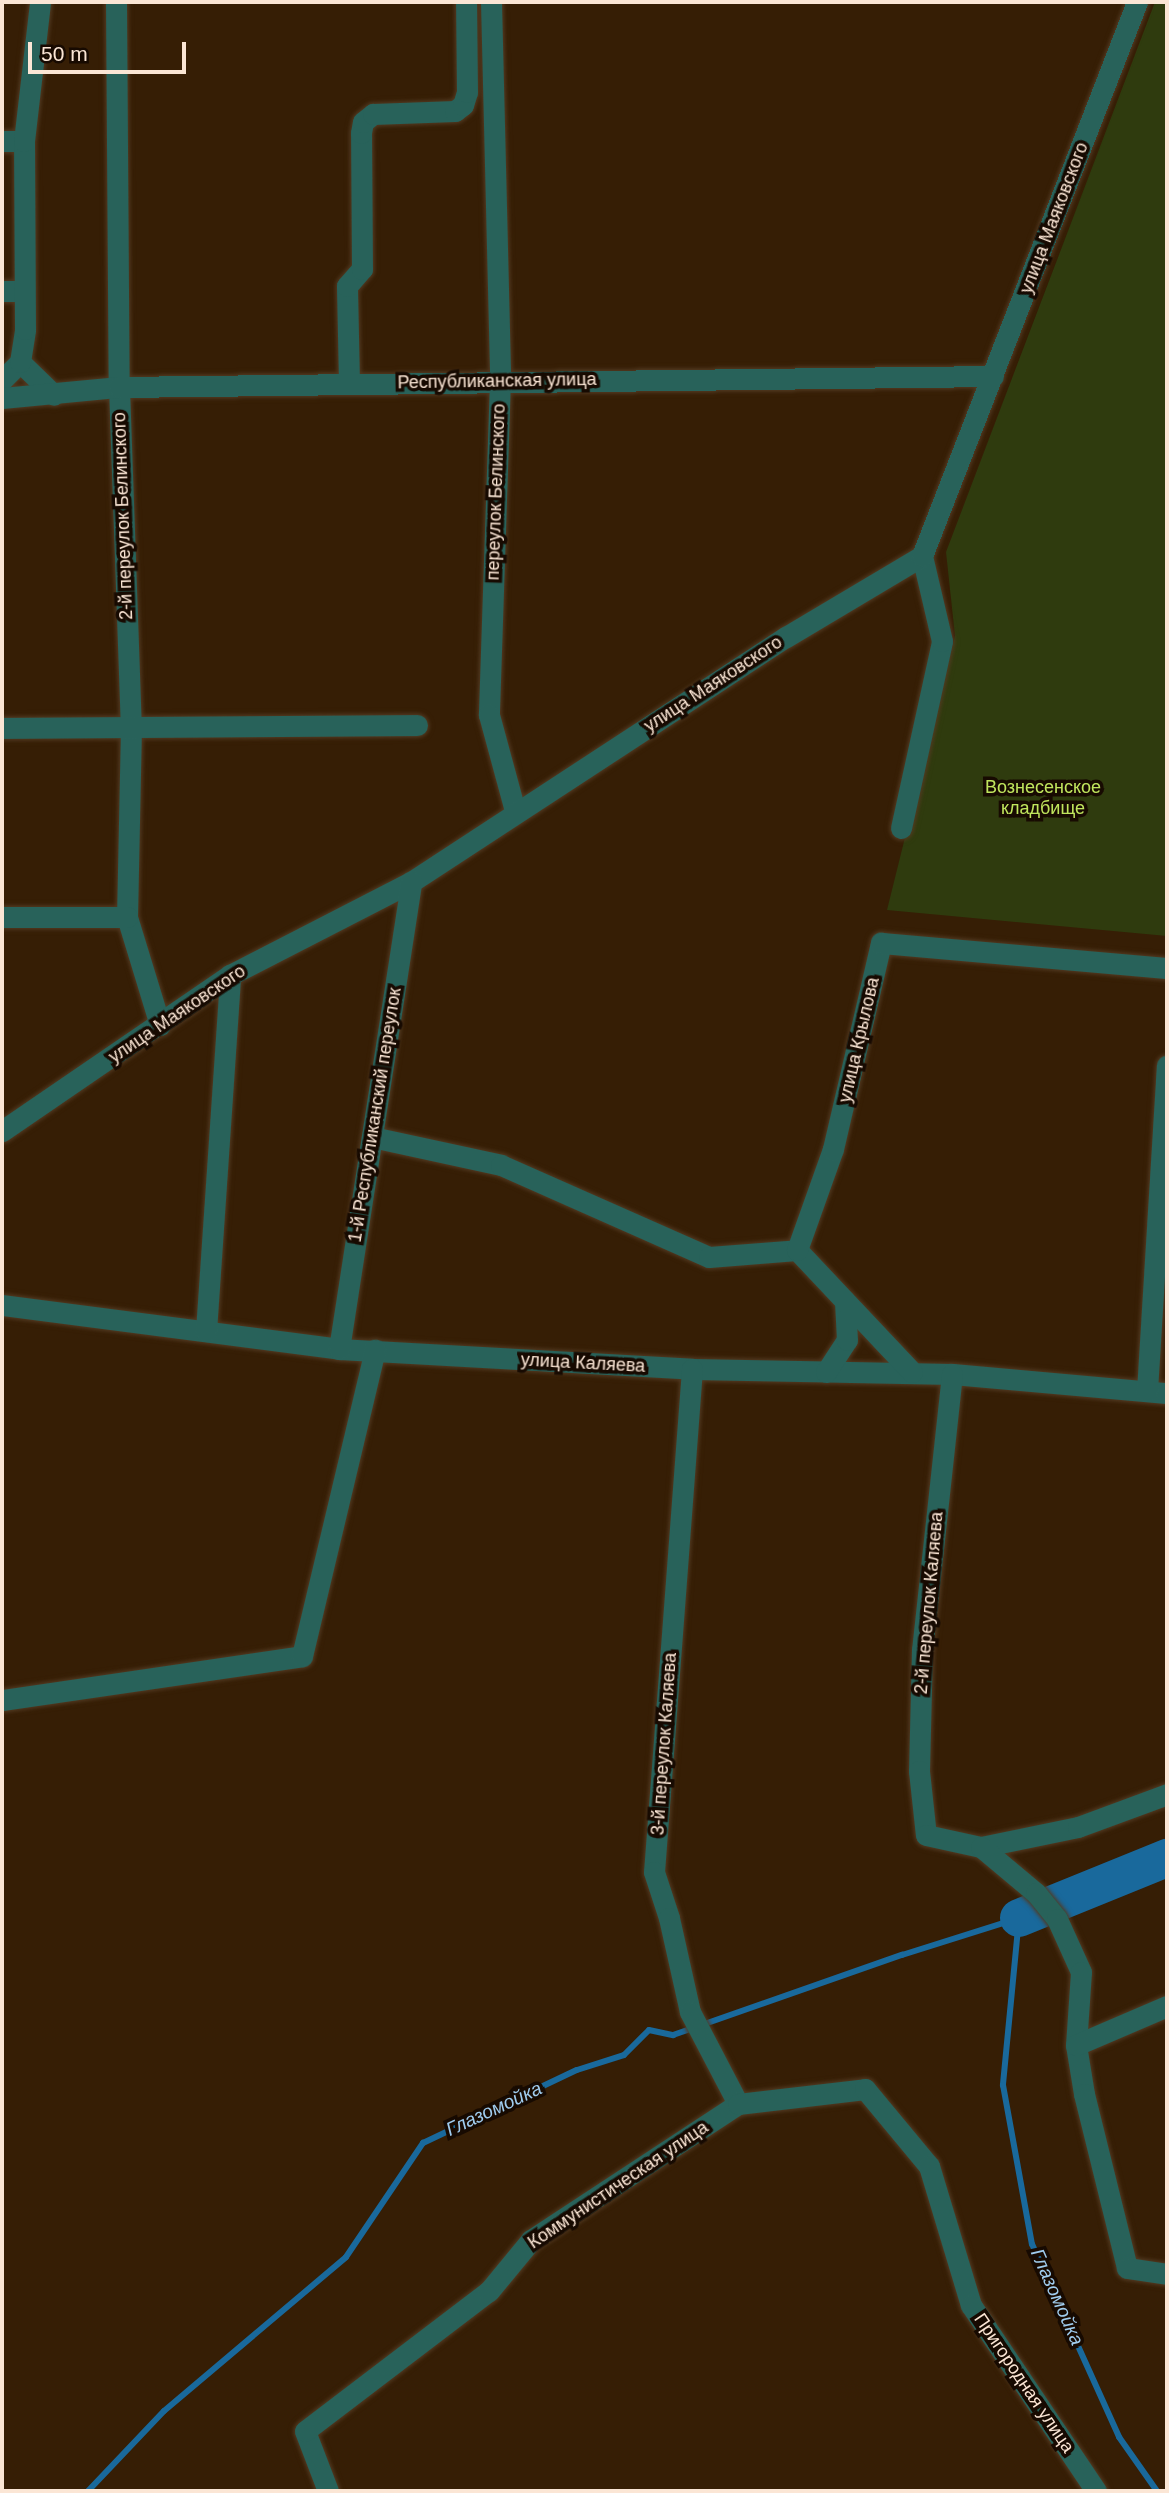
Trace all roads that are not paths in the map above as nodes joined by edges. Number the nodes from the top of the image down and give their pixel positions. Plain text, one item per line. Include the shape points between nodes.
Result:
1 (40, 2) edge
2 (116, 2) edge
3 (466, 2) edge
4 (491, 2) edge
5 (1137, 2) edge
6 (2, 141) edge
7 (24, 141) junction
8 (2, 291) edge
9 (24, 291) junction
10 (20, 362) junction
11 (993, 376) junction
12 (2, 380) edge
13 (500, 380) junction
14 (349, 383) junction
15 (119, 387) junction
16 (54, 395) junction
17 (2, 398) edge
18 (922, 556) junction
19 (417, 725) dead end
20 (131, 727) junction
21 (2, 728) edge
22 (515, 811) junction
23 (901, 828) dead end
24 (411, 882) junction
25 (2, 917) edge
26 (127, 917) junction
27 (1167, 968) edge
28 (230, 975) junction
29 (160, 1025) junction
30 (1167, 1066) edge
31 (2, 1130) edge
32 (372, 1138) junction
33 (797, 1250) junction
34 (845, 1301) junction
35 (2, 1305) edge
36 (206, 1331) junction
37 (339, 1349) junction
38 (375, 1350) junction
39 (692, 1369) junction
40 (825, 1372) junction
41 (912, 1372) junction
42 (952, 1374) junction
43 (1157, 1392) edge
44 (2, 1700) edge
45 (1167, 1794) edge
46 (981, 1847) junction
47 (1167, 2006) edge
48 (1076, 2045) junction
49 (865, 2089) joint
50 (738, 2104) junction
51 (1167, 2274) edge
52 (328, 2491) edge
53 (1096, 2491) edge

1 - 7 street
2 - 15 street, 2-й переулок Белинского
3 - 14 street via 467,92 463,105 455,111 373,114 363,122 362,269 347,286
4 - 13 street, переулок Белинского
5 - 11 street, улица Маяковского
6 - 7 street
7 - 9 street
8 - 9 street
9 - 10 street
10 - 12 street
10 - 16 street
11 - 13 street, Республиканская улица
11 - 18 street, улица Маяковского
13 - 14 street, Республиканская улица
13 - 22 street, переулок Белинского via 489,715
14 - 15 street, Республиканская улица
15 - 16 street, Республиканская улица
15 - 20 street, 2-й переулок Белинского
16 - 17 street, Республиканская улица
18 - 22 street, улица Маяковского via 786,637
18 - 23 street via 942,641
19 - 20 street
20 - 21 street
20 - 26 street, 2-й переулок Белинского
22 - 24 street, улица Маяковского
24 - 28 street, улица Маяковского
24 - 32 street, 1-й Республиканский переулок
25 - 26 street
26 - 29 street, 2-й переулок Белинского
27 - 33 street, улица Крылова via 881,943 833,1149
28 - 29 street, улица Маяковского
28 - 36 street
29 - 31 street, улица Маяковского
30 - 43 street
32 - 33 street via 501,1166 709,1257
32 - 37 street, 1-й Республиканский переулок
33 - 34 street
34 - 40 street via 847,1340
34 - 41 street
35 - 36 street, улица Каляева
36 - 37 street, улица Каляева
37 - 38 street, улица Каляева
38 - 39 street, улица Каляева
38 - 44 street via 302,1656
39 - 40 street, улица Каляева
39 - 50 street, 3-й переулок Каляева via 654,1872 690,2012
40 - 41 street, улица Каляева
41 - 42 street, улица Каляева
42 - 43 street, улица Каляева
42 - 46 street, 2-й переулок Каляева via 922,1649 919,1771 926,1835
45 - 46 street, 2-й переулок Каляева via 1078,1827
46 - 48 street via 1036,1893 1057,1919 1081,1972
47 - 48 street
48 - 51 street via 1128,2268
49 - 50 street, Коммунистическая улица
49 - 53 street, Пригородная улица via 929,2166 971,2305
50 - 52 street, Коммунистическая улица via 531,2240 489,2291 305,2431

